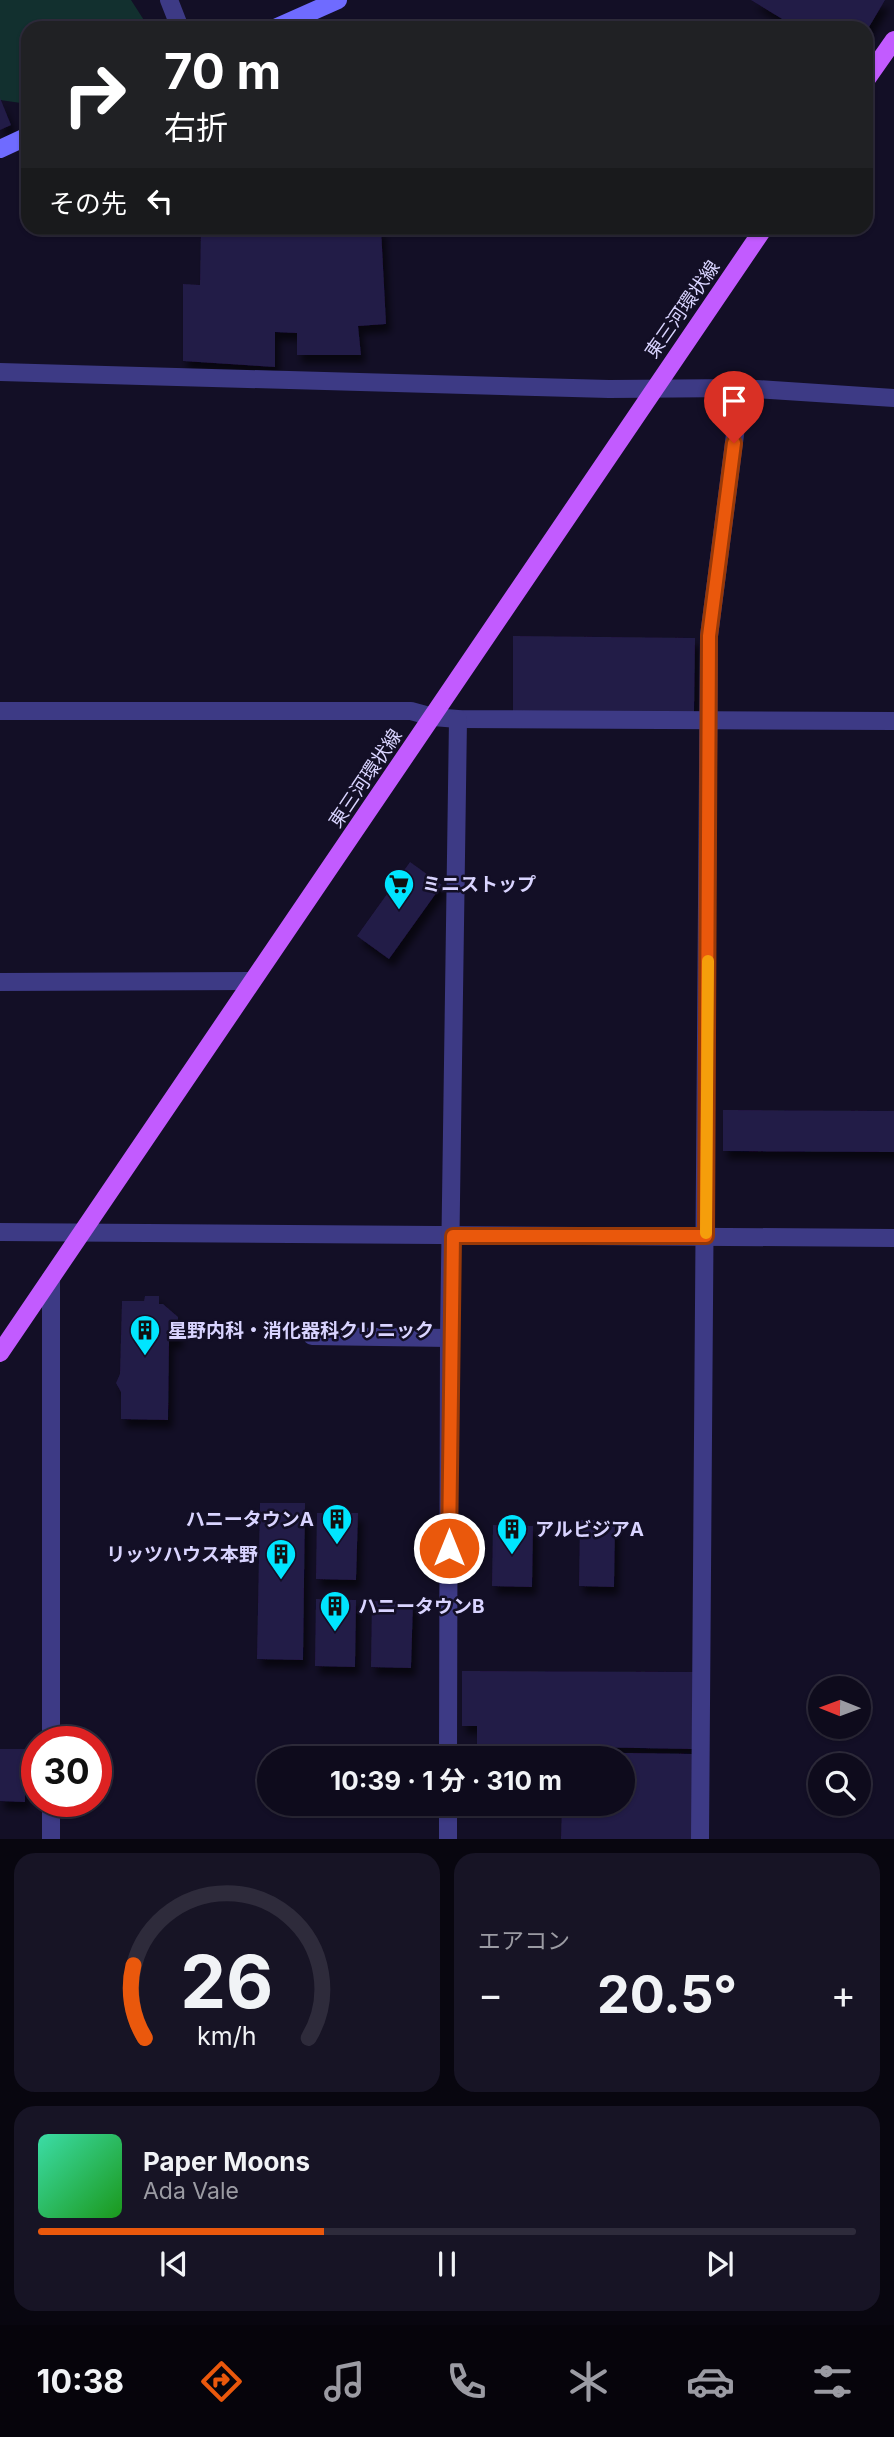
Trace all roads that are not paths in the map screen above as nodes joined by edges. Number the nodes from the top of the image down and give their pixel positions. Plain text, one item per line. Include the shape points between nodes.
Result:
1 (169, 0) edge
2 (338, 0) edge
3 (177, 21) edge
4 (291, 21) edge
5 (894, 40) edge
6 (873, 70) edge
7 (21, 139) edge
8 (0, 149) edge
9 (759, 235) edge
10 (0, 372) edge
11 (741, 388) junction
12 (653, 389) junction
13 (894, 398) edge
14 (0, 711) edge
15 (433, 718) junction
16 (458, 719) junction
17 (709, 721) junction
18 (894, 721) edge
19 (252, 981) junction
20 (0, 982) edge
21 (0, 1232) edge
22 (81, 1232) junction
23 (453, 1236) junction
24 (706, 1236) junction
25 (894, 1238) edge
26 (51, 1278) junction
27 (312, 1336) dead end
28 (450, 1338) junction
29 (0, 1353) edge
30 (51, 1726) edge
31 (448, 1746) edge
32 (448, 1816) edge
33 (51, 1817) edge
34 (51, 1839) edge
35 (448, 1839) edge
36 (700, 1839) edge

1 - 3 street
2 - 4 main road
5 - 6 main road
7 - 8 main road
9 - 12 main road, 東三河環状線
10 - 12 street
11 - 12 street
11 - 13 street
11 - 17 street via 709,636
12 - 15 main road, 東三河環状線
14 - 15 street via 411,711
15 - 16 street
15 - 19 main road, 東三河環状線
16 - 17 street
16 - 23 street
17 - 18 street
17 - 24 street
19 - 20 street
19 - 22 main road, 東三河環状線
21 - 22 street
22 - 23 street
22 - 26 main road, 東三河環状線
23 - 24 street
23 - 28 street
24 - 25 street
24 - 36 street
26 - 29 main road, 東三河環状線
26 - 30 street
27 - 28 street
28 - 31 street
32 - 35 street
33 - 34 street

